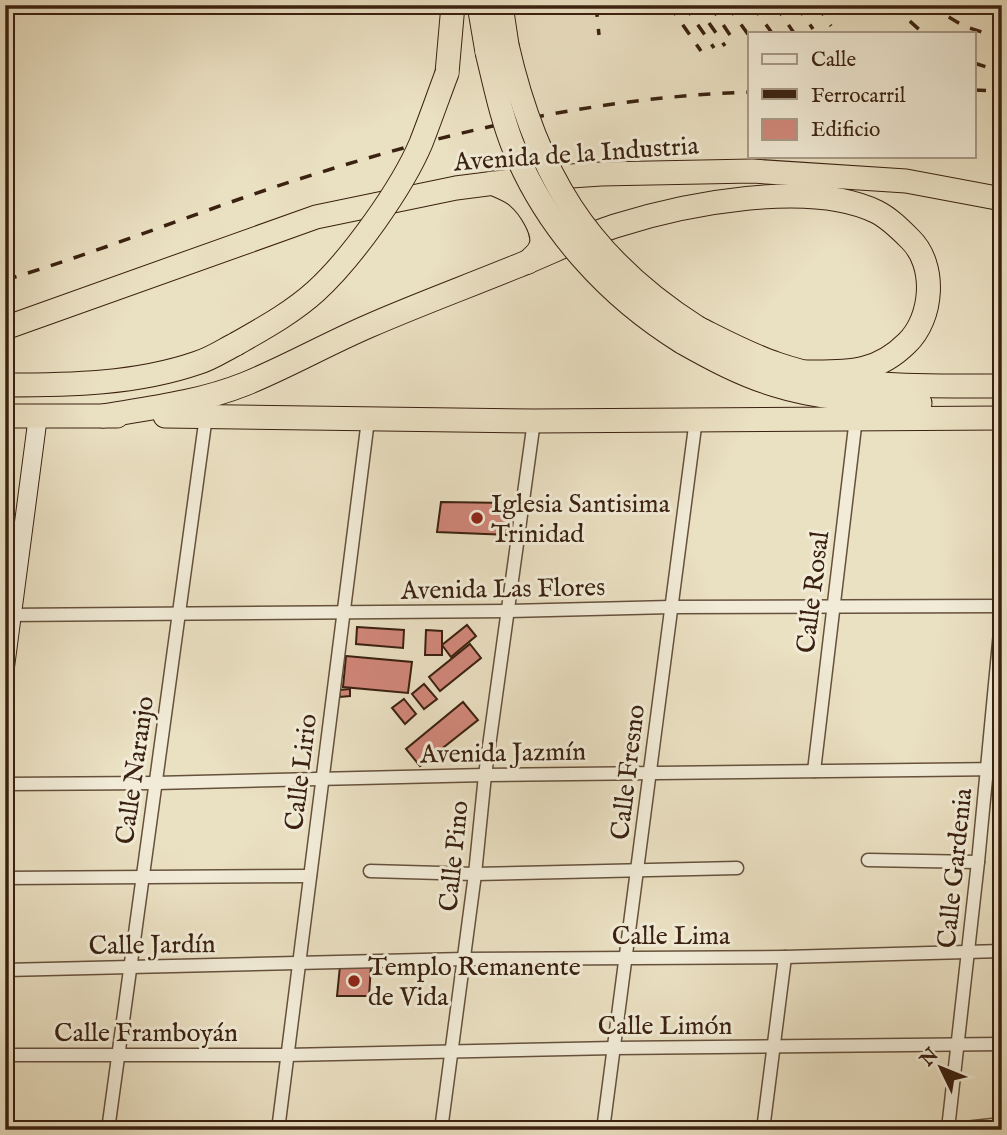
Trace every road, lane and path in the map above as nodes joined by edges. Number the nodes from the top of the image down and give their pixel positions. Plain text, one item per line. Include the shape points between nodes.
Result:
1 (453, 5) edge
2 (479, 5) edge
3 (501, 5) edge
4 (497, 48) junction
5 (492, 183) junction
6 (1002, 199) edge
7 (528, 262) junction
8 (5, 328) edge
9 (690, 335) junction
10 (807, 372) junction
11 (5, 385) edge
12 (1002, 386) edge
13 (1002, 411) edge
14 (5, 416) edge
15 (38, 416) junction
16 (103, 416) junction
17 (206, 416) junction
18 (856, 418) junction
19 (1002, 418) edge
20 (368, 419) junction
21 (696, 419) junction
22 (534, 421) junction
23 (671, 607) junction
24 (834, 607) junction
25 (1002, 609) edge
26 (509, 611) junction
27 (344, 612) junction
28 (179, 613) junction
29 (9, 615) edge
30 (5, 667) edge
31 (986, 769) junction
32 (1002, 769) edge
33 (814, 771) junction
34 (650, 774) junction
35 (485, 775) junction
36 (323, 778) junction
37 (156, 783) junction
38 (5, 784) edge
39 (868, 860) dead end
40 (978, 862) junction
41 (737, 868) dead end
42 (637, 870) junction
43 (370, 871) dead end
44 (475, 874) junction
45 (310, 876) junction
46 (142, 877) junction
47 (5, 878) edge
48 (968, 950) junction
49 (1002, 951) edge
50 (785, 957) junction
51 (624, 958) junction
52 (464, 959) junction
53 (299, 963) junction
54 (130, 967) junction
55 (5, 971) edge
56 (959, 1044) junction
57 (1002, 1044) edge
58 (614, 1048) junction
59 (774, 1048) junction
60 (452, 1052) junction
61 (5, 1055) edge
62 (118, 1055) junction
63 (287, 1055) junction
64 (1002, 1124) edge
65 (948, 1129) edge
66 (108, 1130) edge
67 (278, 1130) edge
68 (441, 1130) edge
69 (603, 1130) edge
70 (763, 1130) edge

1 - 11 highway, bridge via 447,73 420,145 348,258 316,292 236,344 164,373 106,382
2 - 4 highway
3 - 4 highway
4 - 9 highway, bridge via 529,126 581,222
5 - 6 highway, Avenida de la Industria via 601,174 752,171 906,181
5 - 7 highway via 522,201 542,236 540,250
5 - 8 highway, Avenida de la Industria via 316,217
7 - 10 highway via 614,226 708,203 785,195 838,200 876,212 902,231 922,256 928,271 922,321 901,349 876,365 861,371
7 - 16 highway via 369,326 246,384 186,402
9 - 10 highway
9 - 13 highway via 741,372 776,386 860,401 984,406
10 - 12 highway via 869,384
14 - 15 highway
15 - 16 highway
15 - 29 street
16 - 17 highway
17 - 20 highway
17 - 28 street, Calle Naranjo
18 - 19 highway
18 - 21 highway
18 - 24 street, Calle Rosal
20 - 22 highway
20 - 27 street, Calle Lirio
21 - 22 highway
21 - 23 street, Calle Fresno
22 - 26 street, Calle Pino
23 - 24 street, Avenida Las Flores
23 - 26 street, Avenida Las Flores
23 - 34 street, Calle Fresno
24 - 25 street, Avenida Las Flores
24 - 33 street, Calle Rosal
25 - 31 street, Calle Gardenia
26 - 27 street, Avenida Las Flores
26 - 35 street, Calle Pino
27 - 28 street, Avenida Las Flores
27 - 36 street, Calle Lirio
28 - 29 street, Avenida Las Flores
28 - 37 street, Calle Naranjo
29 - 30 street
31 - 32 street, Avenida Jazmín
31 - 33 street, Avenida Jazmín
31 - 40 street, Calle Gardenia
33 - 34 street, Avenida Jazmín
34 - 35 street, Avenida Jazmín
34 - 42 street, Calle Fresno
35 - 36 street, Avenida Jazmín
35 - 44 street, Calle Pino
36 - 37 street, Avenida Jazmín
36 - 45 street, Calle Lirio
37 - 38 street, Avenida Jazmín
37 - 46 street, Calle Naranjo
39 - 40 street
40 - 48 street, Calle Gardenia
41 - 42 street
42 - 44 street
42 - 51 street, Calle Fresno
43 - 44 street
44 - 52 street, Calle Pino
45 - 46 street
45 - 53 street, Calle Lirio
46 - 47 street
46 - 54 street, Calle Naranjo
48 - 49 street, Calle Lima
48 - 50 street, Calle Lima
48 - 56 street, Calle Gardenia
50 - 51 street, Calle Lima
50 - 59 street
51 - 52 street, Calle Lima
51 - 58 street, Calle Fresno
52 - 53 street, Calle Lima
52 - 60 street, Calle Pino
53 - 54 street, Calle Jardín
53 - 63 street, Calle Lirio
54 - 55 street, Calle Jardín
54 - 62 street, Calle Naranjo
56 - 57 street, Calle Limón
56 - 59 street, Calle Limón
56 - 65 street, Calle Gardenia
58 - 59 street, Calle Limón
58 - 60 street, Calle Limón
58 - 69 street, Calle Fresno
59 - 70 street
60 - 63 street, Calle Limón
60 - 68 street, Calle Pino
61 - 62 street, Calle Framboyán
62 - 63 street, Calle Framboyán
62 - 66 street, Calle Naranjo
63 - 67 street, Calle Lirio
64 - 65 street

